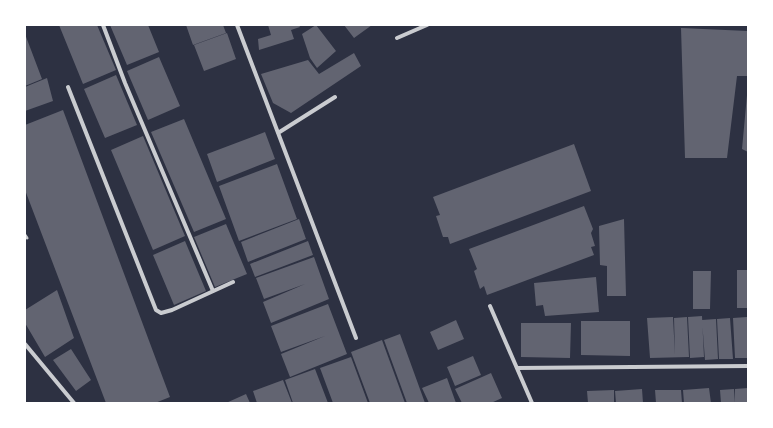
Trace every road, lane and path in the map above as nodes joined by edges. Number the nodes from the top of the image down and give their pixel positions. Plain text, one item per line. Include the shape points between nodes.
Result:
1 (103, 25) edge
2 (237, 25) edge
3 (426, 25) edge
4 (397, 38) dead end
5 (68, 87) dead end
6 (335, 97) dead end
7 (278, 133) junction
8 (233, 282) dead end
9 (213, 291) junction
10 (490, 306) dead end
11 (356, 338) dead end
12 (25, 344) edge
13 (748, 366) edge
14 (517, 368) junction
15 (74, 403) edge
16 (532, 403) edge

1 - 9 street
2 - 7 street
3 - 4 street
5 - 9 street via 156,310 161,313 172,310
6 - 7 street
7 - 11 street
8 - 9 street
10 - 14 street
12 - 15 street
13 - 14 street
14 - 16 street

